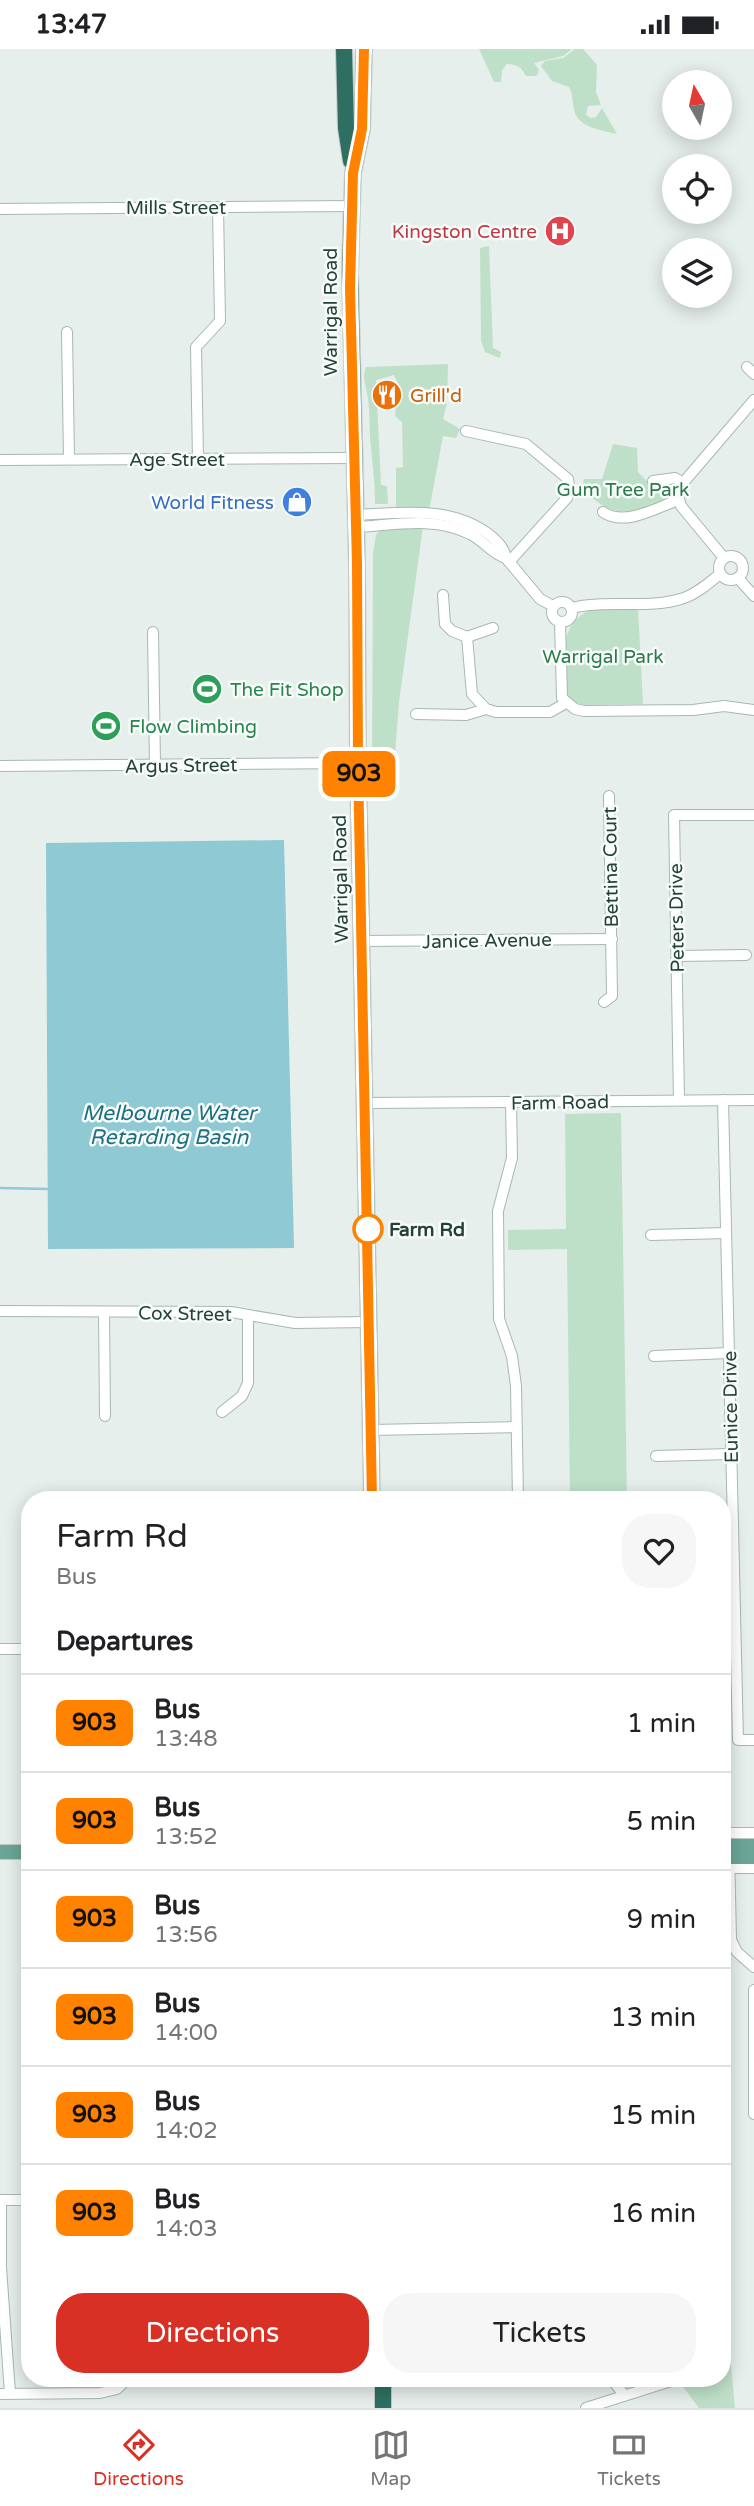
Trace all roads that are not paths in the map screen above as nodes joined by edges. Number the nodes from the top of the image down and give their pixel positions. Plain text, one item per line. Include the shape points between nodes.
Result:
1 (344, 49) edge
2 (364, 49) edge
3 (353, 173) junction
4 (352, 206) junction
5 (218, 207) junction
6 (0, 209) edge
7 (67, 332) dead end
8 (754, 400) edge
9 (466, 431) dead end
10 (354, 458) junction
11 (69, 459) junction
12 (198, 459) junction
13 (0, 460) edge
14 (653, 481) dead end
15 (683, 483) junction
16 (678, 500) junction
17 (603, 512) dead end
18 (356, 521) junction
19 (724, 558) junction
20 (508, 560) junction
21 (720, 574) junction
22 (738, 577) junction
23 (443, 595) dead end
24 (754, 596) edge
25 (553, 606) junction
26 (571, 608) junction
27 (560, 622) junction
28 (493, 628) dead end
29 (153, 632) dead end
30 (467, 637) junction
31 (566, 703) junction
32 (486, 709) junction
33 (754, 710) edge
34 (416, 714) dead end
35 (358, 763) junction
36 (155, 765) junction
37 (1, 767) edge
38 (609, 796) dead end
39 (754, 815) edge
40 (612, 939) junction
41 (362, 941) junction
42 (746, 955) dead end
43 (677, 956) junction
44 (604, 1002) dead end
45 (679, 1100) junction
46 (723, 1100) junction
47 (754, 1100) edge
48 (511, 1102) junction
49 (366, 1103) junction
50 (726, 1233) junction
51 (651, 1235) dead end
52 (0, 1311) edge
53 (104, 1312) junction
54 (248, 1315) junction
55 (369, 1322) junction
56 (729, 1353) junction
57 (654, 1356) dead end
58 (222, 1412) dead end
59 (105, 1416) dead end
60 (517, 1427) junction
61 (371, 1430) junction
62 (731, 1454) junction
63 (656, 1456) dead end
64 (372, 1491) edge
65 (518, 1491) edge
66 (730, 1491) edge
67 (731, 1636) edge
68 (0, 1649) edge
69 (21, 1649) edge
70 (754, 1740) edge
71 (754, 1833) edge
72 (754, 1846) edge
73 (731, 1850) edge
74 (0, 1852) edge
75 (21, 1852) edge
76 (731, 1852) edge
77 (731, 1855) edge
78 (731, 1857) edge
79 (754, 1857) edge
80 (754, 1868) edge
81 (731, 1940) edge
82 (754, 1967) edge
83 (754, 1990) edge
84 (754, 2114) edge
85 (1, 2200) edge
86 (21, 2200) edge
87 (121, 2387) edge
88 (383, 2387) edge
89 (618, 2387) edge
90 (651, 2387) edge
91 (5, 2393) edge
92 (624, 2395) junction
93 (383, 2408) edge
94 (586, 2408) edge

1 - 3 highway, Warrigal Road via 345,128
2 - 3 highway, Warrigal Road via 362,129
3 - 4 highway, Warrigal Road
4 - 5 street, Mills Street
4 - 10 highway, Warrigal Road
5 - 6 street, Mills Street
5 - 12 street via 220,321 196,347
7 - 11 street
8 - 15 street
9 - 20 street via 526,445 569,481 567,498
10 - 12 street, Age Street
10 - 18 highway, Warrigal Road
11 - 12 street, Age Street
11 - 13 street, Age Street
14 - 15 street via 675,478
15 - 16 street
16 - 17 street via 634,517
16 - 19 street
18 - 20 street via 450,526 471,534
18 - 35 highway, Warrigal Road
19 - 21 street
19 - 22 street via 733,556 740,561 743,571
20 - 25 street via 540,599
21 - 22 street via 727,579
21 - 26 street via 696,593 669,602
22 - 24 street
23 - 30 street via 445,624
25 - 26 street via 563,602
25 - 27 street via 552,617
26 - 27 street via 570,618
27 - 31 street via 561,690
28 - 30 street
29 - 36 street
30 - 32 street via 472,694
31 - 32 street via 550,712
31 - 33 street via 584,711 724,706
32 - 34 street via 466,715
35 - 36 street, Argus Street
35 - 41 highway, Warrigal Road
36 - 37 street, Argus Street
38 - 40 street, Bettina Court
39 - 43 street, Peters Drive via 674,815
40 - 41 street, Janice Avenue
40 - 44 street, Bettina Court via 612,996
41 - 49 highway, Warrigal Road
42 - 43 street
43 - 45 street, Peters Drive
45 - 46 street, Farm Road
45 - 48 street, Farm Road
46 - 47 street, Farm Road
46 - 50 street, Eunice Drive
48 - 49 street, Farm Road
48 - 60 street via 512,1158 498,1211 499,1319 512,1356
49 - 55 highway, Warrigal Road
50 - 51 street
50 - 56 street, Eunice Drive
52 - 53 street, Cox Street
53 - 54 street, Cox Street
53 - 59 street
54 - 55 street, Cox Street via 295,1323
54 - 58 street via 248,1383 242,1396
55 - 61 highway, Warrigal Road
56 - 57 street
56 - 62 street, Eunice Drive
60 - 61 street
60 - 65 street
61 - 64 highway, Warrigal Road
62 - 63 street
62 - 66 street, Eunice Drive
67 - 70 street, Eunice Drive via 738,1740
68 - 69 street
71 - 73 street
72 - 76 main road
74 - 75 main road
77 - 79 main road
78 - 80 street
81 - 82 street
83 - 84 street
85 - 86 street
85 - 91 street
87 - 91 street via 107,2393
88 - 93 highway
89 - 92 street
90 - 92 street
92 - 94 street

